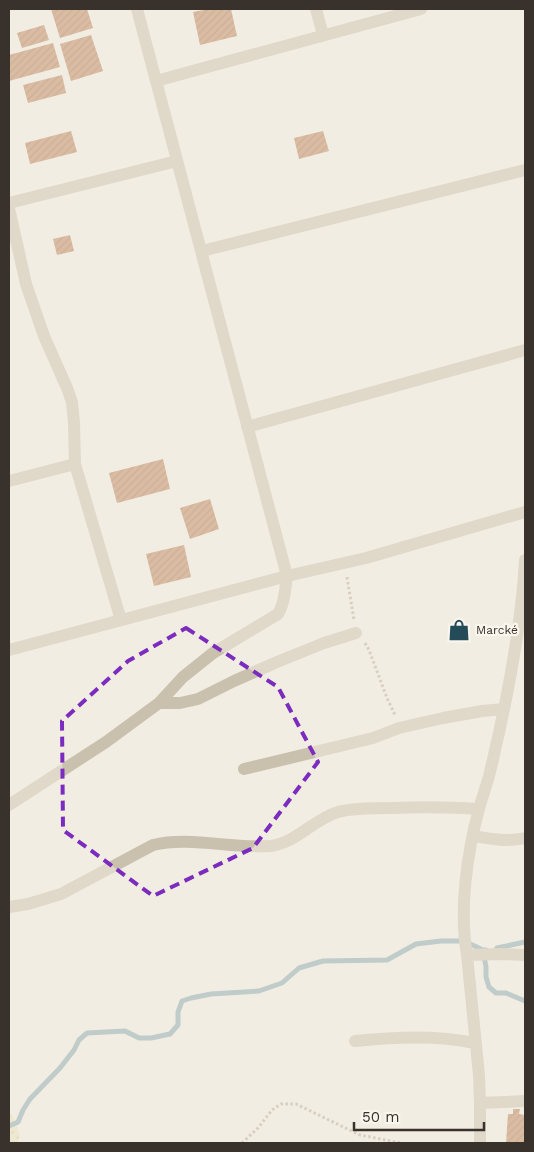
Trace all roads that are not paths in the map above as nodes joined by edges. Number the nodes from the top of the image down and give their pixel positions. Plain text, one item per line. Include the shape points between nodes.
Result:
1 (136, 9) edge
2 (316, 9) edge
3 (421, 9) edge
4 (323, 35) junction
5 (156, 81) junction
6 (177, 161) junction
7 (525, 170) edge
8 (9, 203) edge
9 (9, 208) edge
10 (202, 251) junction
11 (525, 350) edge
12 (247, 427) junction
13 (75, 464) junction
14 (9, 481) edge
15 (525, 512) edge
16 (525, 560) edge
17 (525, 574) edge
18 (287, 576) junction
19 (121, 620) junction
20 (356, 633) road end
21 (9, 650) edge
22 (160, 703) junction
23 (504, 709) junction
24 (244, 770) dead end
25 (9, 804) edge
26 (479, 809) junction
27 (473, 836) junction
28 (525, 838) edge
29 (9, 908) edge
30 (467, 955) junction
31 (525, 956) edge
32 (356, 1041) dead end
33 (475, 1043) junction
34 (525, 1100) edge
35 (480, 1103) junction
36 (480, 1143) edge

1 - 5 street
2 - 4 street
3 - 4 street
4 - 5 street
5 - 6 street
6 - 8 street
6 - 10 street
7 - 10 street
9 - 13 street via 26,284 72,402
10 - 12 street
11 - 12 street
12 - 18 street
13 - 14 street
13 - 19 street
15 - 18 street via 344,564
16 - 17 street
17 - 23 street
18 - 19 street
18 - 22 street via 282,608 278,614 212,653 183,677
19 - 21 street
20 - 22 street via 277,662 198,699
22 - 25 street
23 - 24 street via 399,728 373,738
23 - 26 street
26 - 27 street
26 - 29 street via 372,808 339,812 283,844 270,846 161,843 61,894
27 - 28 street via 514,841
27 - 30 street via 464,897
30 - 31 street
30 - 33 street
32 - 33 street via 428,1037
33 - 35 street
34 - 35 street
35 - 36 street

